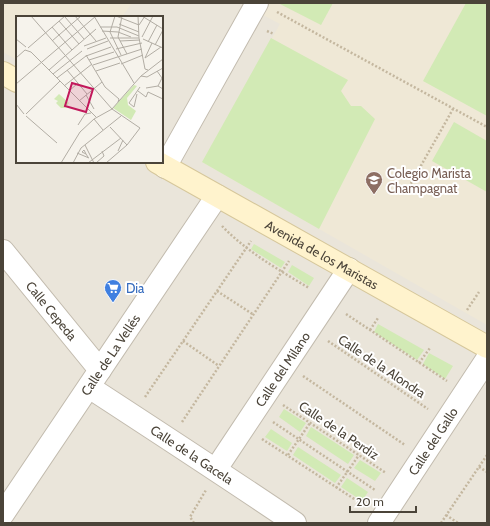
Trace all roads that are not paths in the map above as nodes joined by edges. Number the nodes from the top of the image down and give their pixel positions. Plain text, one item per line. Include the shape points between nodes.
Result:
1 (265, 9) edge
2 (3, 73) edge
3 (16, 81) edge
4 (163, 160) edge
5 (160, 164) edge
6 (217, 196) junction
7 (3, 251) edge
8 (349, 269) junction
9 (487, 347) edge
10 (487, 359) edge
11 (94, 378) junction
12 (212, 478) junction
13 (3, 514) edge
14 (373, 515) edge
15 (295, 523) edge

1 - 4 street
2 - 3 main road
5 - 6 main road, Avenida de los Maristas
6 - 8 main road, Avenida de los Maristas
6 - 11 street, Calle de La Vellés
7 - 11 street, Calle Cepeda
8 - 9 main road, Avenida de los Maristas
8 - 12 street, Calle del Milano
10 - 14 street, Calle del Gallo
11 - 12 street, Calle de la Gacela
11 - 13 street, Calle de La Vellés
12 - 15 street, Calle de la Gacela

